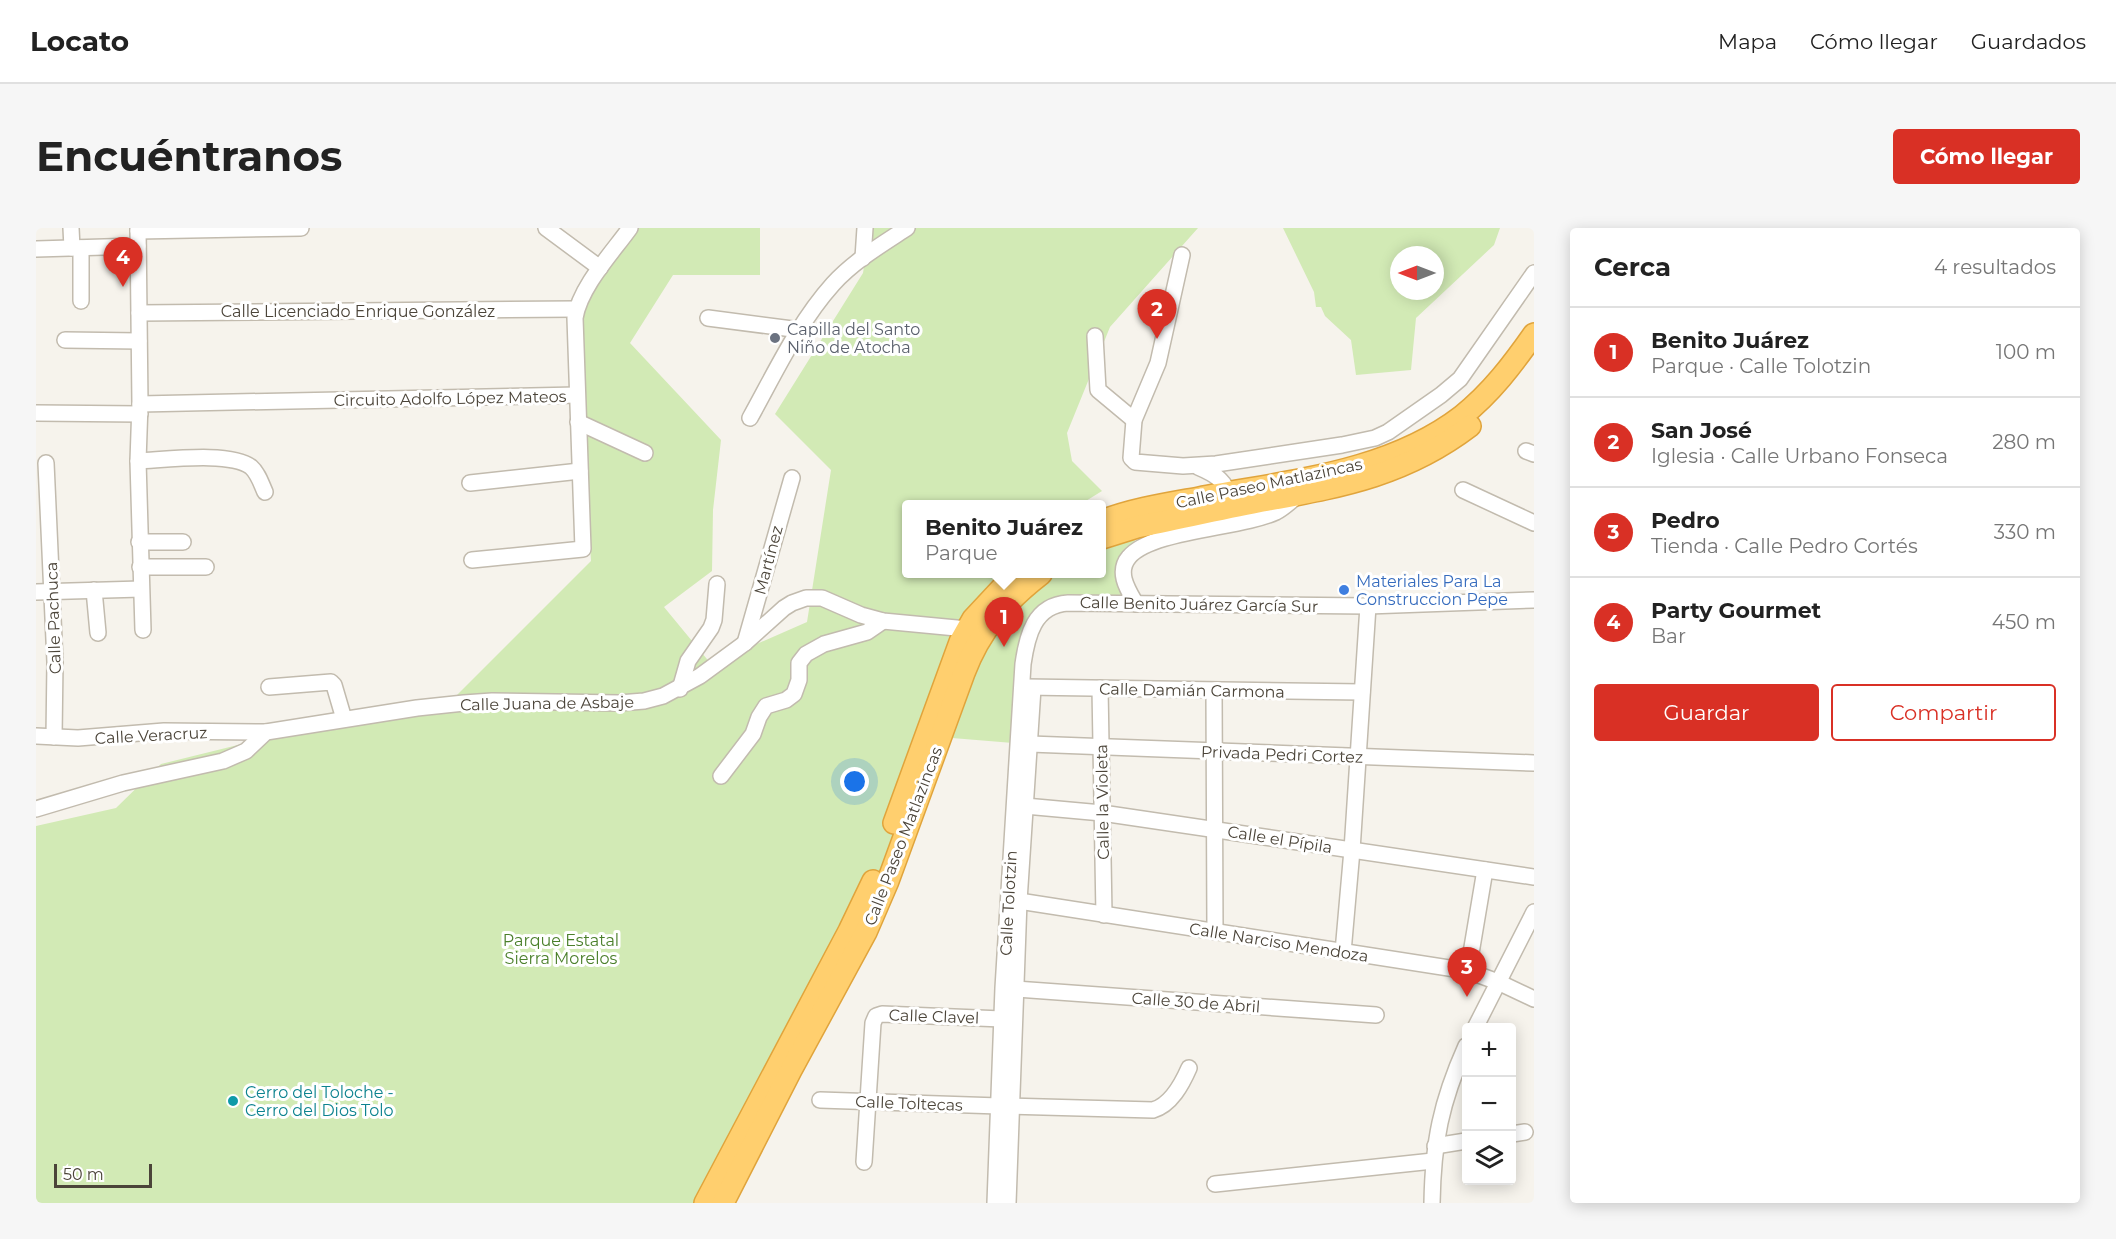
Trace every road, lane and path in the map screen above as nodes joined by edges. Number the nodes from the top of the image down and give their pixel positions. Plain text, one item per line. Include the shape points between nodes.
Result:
1 (71, 228) edge
2 (301, 228) edge
3 (546, 228) edge
4 (630, 228) edge
5 (865, 228) edge
6 (907, 228) edge
7 (138, 235) edge
8 (76, 248) junction
9 (36, 249) edge
10 (1182, 255) dead end
11 (863, 258) junction
12 (600, 268) junction
13 (1534, 273) edge
14 (81, 301) dead end
15 (576, 309) junction
16 (139, 313) junction
17 (708, 318) dead end
18 (800, 330) junction
19 (1534, 334) edge
20 (1095, 336) dead end
21 (65, 340) dead end
22 (139, 341) junction
23 (1534, 358) edge
24 (577, 395) junction
25 (140, 409) junction
26 (36, 413) edge
27 (750, 418) dead end
28 (1134, 420) junction
29 (578, 422) junction
30 (645, 453) dead end
31 (138, 461) junction
32 (46, 463) dead end
33 (1197, 466) junction
34 (580, 471) junction
35 (792, 478) dead end
36 (470, 483) dead end
37 (1463, 490) dead end
38 (265, 492) dead end
39 (1298, 495) junction
40 (1231, 500) junction
41 (1106, 519) edge
42 (1534, 523) edge
43 (1106, 536) edge
44 (139, 542) junction
45 (183, 542) dead end
46 (472, 560) dead end
47 (140, 567) junction
48 (206, 567) dead end
49 (1010, 578) edge
50 (1036, 578) edge
51 (717, 584) dead end
52 (141, 589) junction
53 (94, 590) junction
54 (52, 591) junction
55 (36, 592) edge
56 (1534, 600) edge
57 (1136, 604) junction
58 (1368, 606) junction
59 (1045, 609) joint
60 (883, 621) junction
61 (967, 629) junction
62 (143, 630) dead end
63 (98, 633) dead end
64 (745, 643) junction
65 (269, 687) dead end
66 (1028, 687) junction
67 (680, 688) junction
68 (1100, 688) junction
69 (1214, 690) junction
70 (1362, 692) junction
71 (344, 719) junction
72 (266, 732) junction
73 (36, 736) edge
74 (54, 737) junction
75 (1029, 744) junction
76 (1102, 747) junction
77 (1215, 751) junction
78 (1358, 757) junction
79 (1534, 763) edge
80 (721, 776) dead end
81 (1025, 806) junction
82 (36, 809) edge
83 (1102, 813) junction
84 (1215, 829) junction
85 (1352, 850) junction
86 (1485, 870) junction
87 (1534, 877) edge
88 (1019, 901) junction
89 (1534, 912) edge
90 (1104, 915) junction
91 (1215, 933) junction
92 (1343, 952) junction
93 (1468, 971) junction
94 (1498, 982) junction
95 (1015, 989) junction
96 (1534, 999) edge
97 (1376, 1015) dead end
98 (1002, 1019) junction
99 (1478, 1023) edge
100 (1462, 1059) edge
101 (1189, 1068) dead end
102 (820, 1100) dead end
103 (868, 1102) junction
104 (1004, 1106) junction
105 (1462, 1143) edge
106 (1434, 1154) junction
107 (864, 1162) dead end
108 (1215, 1184) dead end
109 (705, 1203) edge
110 (723, 1203) edge
111 (995, 1203) edge
112 (1008, 1203) edge
113 (1432, 1203) edge

1 - 8 street
2 - 7 street
3 - 12 street
4 - 12 street, Circuito Adolfo López Mateos
5 - 11 street
6 - 11 street
7 - 8 street
7 - 16 street
8 - 9 street
8 - 14 street
10 - 28 street via 1158,363
11 - 18 street via 833,284
12 - 15 street, Circuito Adolfo López Mateos
13 - 33 street via 1460,379 1388,432 1342,445
15 - 16 street, Calle Licenciado Enrique González
15 - 24 street, Circuito Adolfo López Mateos
16 - 22 street
17 - 18 street
18 - 27 street
19 - 40 highway, Calle Paseo Matlazincas via 1478,402 1420,441 1382,457
20 - 28 street via 1098,390
21 - 22 street
22 - 25 street
23 - 39 highway, Calle Paseo Matlazincas via 1494,405 1439,448 1383,474
24 - 25 street, Circuito Adolfo López Mateos
24 - 29 street
25 - 26 street, Circuito Adolfo López Mateos
25 - 31 street
28 - 33 street via 1131,458 1135,462
29 - 30 street
29 - 34 street
31 - 38 street via 236,460 252,468
31 - 44 street
32 - 54 street, Calle Pachuca
33 - 40 street via 1220,478
34 - 36 street
34 - 46 street via 584,546 580,550
35 - 64 street, Martínez
37 - 42 street
39 - 40 highway, Calle Paseo Matlazincas
39 - 57 street via 1269,515 1168,538 1136,551 1126,562 1123,575
40 - 41 highway, Calle Paseo Matlazincas via 1135,510
40 - 43 highway, Calle Paseo Matlazincas
44 - 45 street
44 - 47 street
47 - 48 street
47 - 52 street
49 - 61 highway, Calle Paseo Matlazincas
50 - 110 highway, Calle Paseo Matlazincas via 1003,608 977,641 866,933
51 - 67 street via 714,620 688,661
52 - 53 street
52 - 62 street
53 - 54 street
53 - 63 street
54 - 55 street
54 - 74 street, Calle Pachuca
56 - 58 street, Calle Benito Juárez García Sur
57 - 58 street, Calle Benito Juárez García Sur
57 - 59 street, Calle Benito Juárez García Sur via 1058,603
58 - 70 street
59 - 66 street, Calle Tolotzin via 1028,639 1023,664
60 - 61 street, Calle Juana de Asbaje
60 - 64 street, Calle Juana de Asbaje via 822,598 806,598 784,608
60 - 80 street via 867,632 824,644 806,654 799,663 794,694 761,711 753,734
61 - 109 highway, Calle Paseo Matlazincas via 950,664 870,890
64 - 67 street, Calle Juana de Asbaje
65 - 71 street via 330,682
66 - 68 street, Calle Damián Carmona
66 - 75 street, Calle Tolotzin
66 - 98 street, Calle Tolotzin
67 - 71 street, Calle Juana de Asbaje via 645,701 619,704 492,701
68 - 69 street, Calle Damián Carmona
68 - 76 street, Calle la Violeta
69 - 70 street, Calle Damián Carmona
69 - 77 street
70 - 78 street
71 - 72 street, Calle Juana de Asbaje
72 - 74 street, Calle Veracruz via 165,731
72 - 82 street via 246,751 224,761 123,783
73 - 74 street, Calle Veracruz
75 - 76 street, Privada Pedri Cortez
75 - 81 street, Calle Tolotzin
76 - 77 street, Privada Pedri Cortez
76 - 83 street, Calle la Violeta
77 - 78 street, Privada Pedri Cortez
77 - 84 street
78 - 79 street, Privada Pedri Cortez
78 - 85 street
81 - 83 street, Calle el Pípila
81 - 88 street, Calle Tolotzin
83 - 84 street, Calle el Pípila
83 - 90 street, Calle la Violeta
84 - 85 street, Calle el Pípila
84 - 91 street
85 - 86 street, Calle el Pípila
85 - 92 street
86 - 87 street, Calle el Pípila
86 - 93 street
88 - 90 street, Calle Narciso Mendoza
88 - 95 street, Calle Tolotzin
89 - 94 street
90 - 91 street, Calle Narciso Mendoza
91 - 92 street, Calle Narciso Mendoza
92 - 93 street, Calle Narciso Mendoza
93 - 94 street, Calle Narciso Mendoza
94 - 96 street, Calle Narciso Mendoza
94 - 99 street
95 - 97 street, Calle 30 de Abril
95 - 104 street, Calle Tolotzin
98 - 103 street, Calle Clavel via 876,1016
98 - 104 street, Calle Tolotzin
100 - 106 street via 1444,1106
101 - 104 street, Calle Toltecas via 1170,1099 1153,1110
102 - 103 street, Calle Toltecas
103 - 104 street, Calle Toltecas
103 - 107 street
104 - 111 street, Calle Tolotzin
104 - 112 street, Calle Tolotzin
105 - 106 street
106 - 108 street
106 - 113 street

